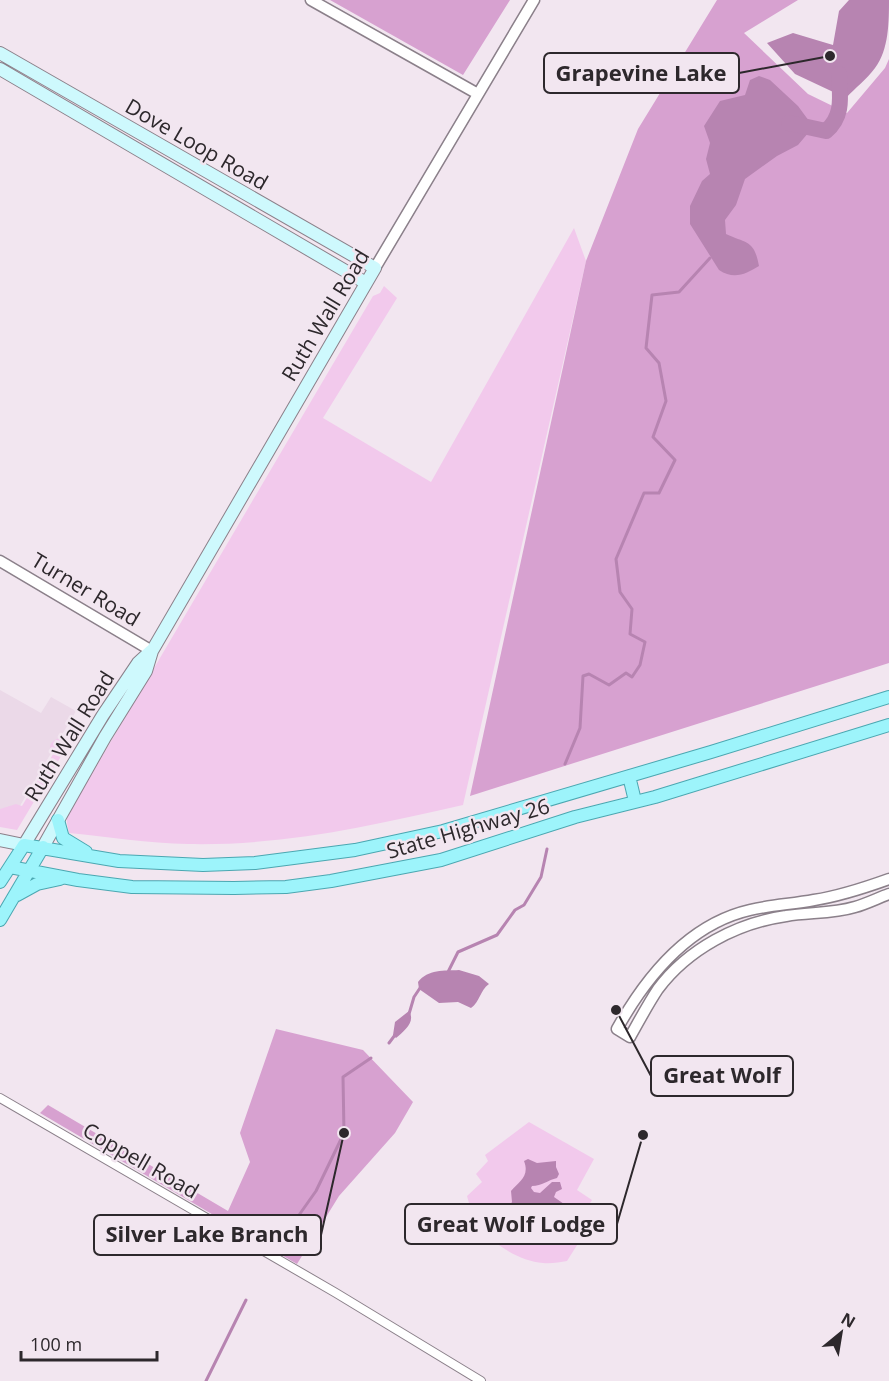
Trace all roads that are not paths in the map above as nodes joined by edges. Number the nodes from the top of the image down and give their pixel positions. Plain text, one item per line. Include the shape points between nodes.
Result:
1 (311, 0) edge
2 (534, 0) edge
3 (4, 55) edge
4 (0, 69) edge
5 (478, 94) junction
6 (212, 175) junction
7 (202, 189) junction
8 (375, 268) junction
9 (366, 283) junction
10 (0, 561) edge
11 (152, 651) junction
12 (889, 697) edge
13 (889, 725) edge
14 (629, 776) junction
15 (635, 801) junction
16 (58, 820) junction
17 (0, 840) edge
18 (24, 845) junction
19 (43, 847) junction
20 (98, 857) junction
21 (5, 865) edge
22 (29, 870) junction
23 (889, 879) edge
24 (78, 880) junction
25 (0, 882) edge
26 (889, 894) edge
27 (14, 897) junction
28 (0, 920) edge
29 (0, 1098) edge
30 (481, 1381) edge

1 - 5 street
2 - 5 street, Ruth Wall Road
3 - 4 main road
3 - 6 main road, Dove Loop Road
4 - 7 main road, Dove Loop Road
5 - 8 street, Ruth Wall Road
6 - 7 main road
6 - 8 main road, Dove Loop Road
7 - 9 main road, Dove Loop Road
8 - 9 main road, Ruth Wall Road
9 - 11 main road, Ruth Wall Road
10 - 11 street, Turner Road
11 - 16 main road, Ruth Wall Road via 146,671
11 - 18 main road, Ruth Wall Road via 138,663 103,715
12 - 14 main road, State Highway 26
13 - 15 main road, State Highway 26
14 - 15 main road
14 - 20 main road, State Highway 26 via 443,831 355,850 255,863 204,865
15 - 24 main road, State Highway 26 via 441,860 331,881 234,888 132,887
16 - 19 main road, Ruth Wall Road
16 - 20 main road via 63,838
17 - 18 main road
18 - 19 main road, State Highway 26
18 - 21 main road
19 - 20 main road, State Highway 26
19 - 22 main road
21 - 22 main road, State Highway 26
21 - 25 main road
22 - 24 main road, State Highway 26
22 - 27 main road
23 - 26 street via 856,891 747,910 710,925 674,952 645,984 617,1029 630,1037 658,990 683,962 717,939 763,922 854,907
24 - 27 main road via 37,884
27 - 28 main road
29 - 30 street, Coppell Road

